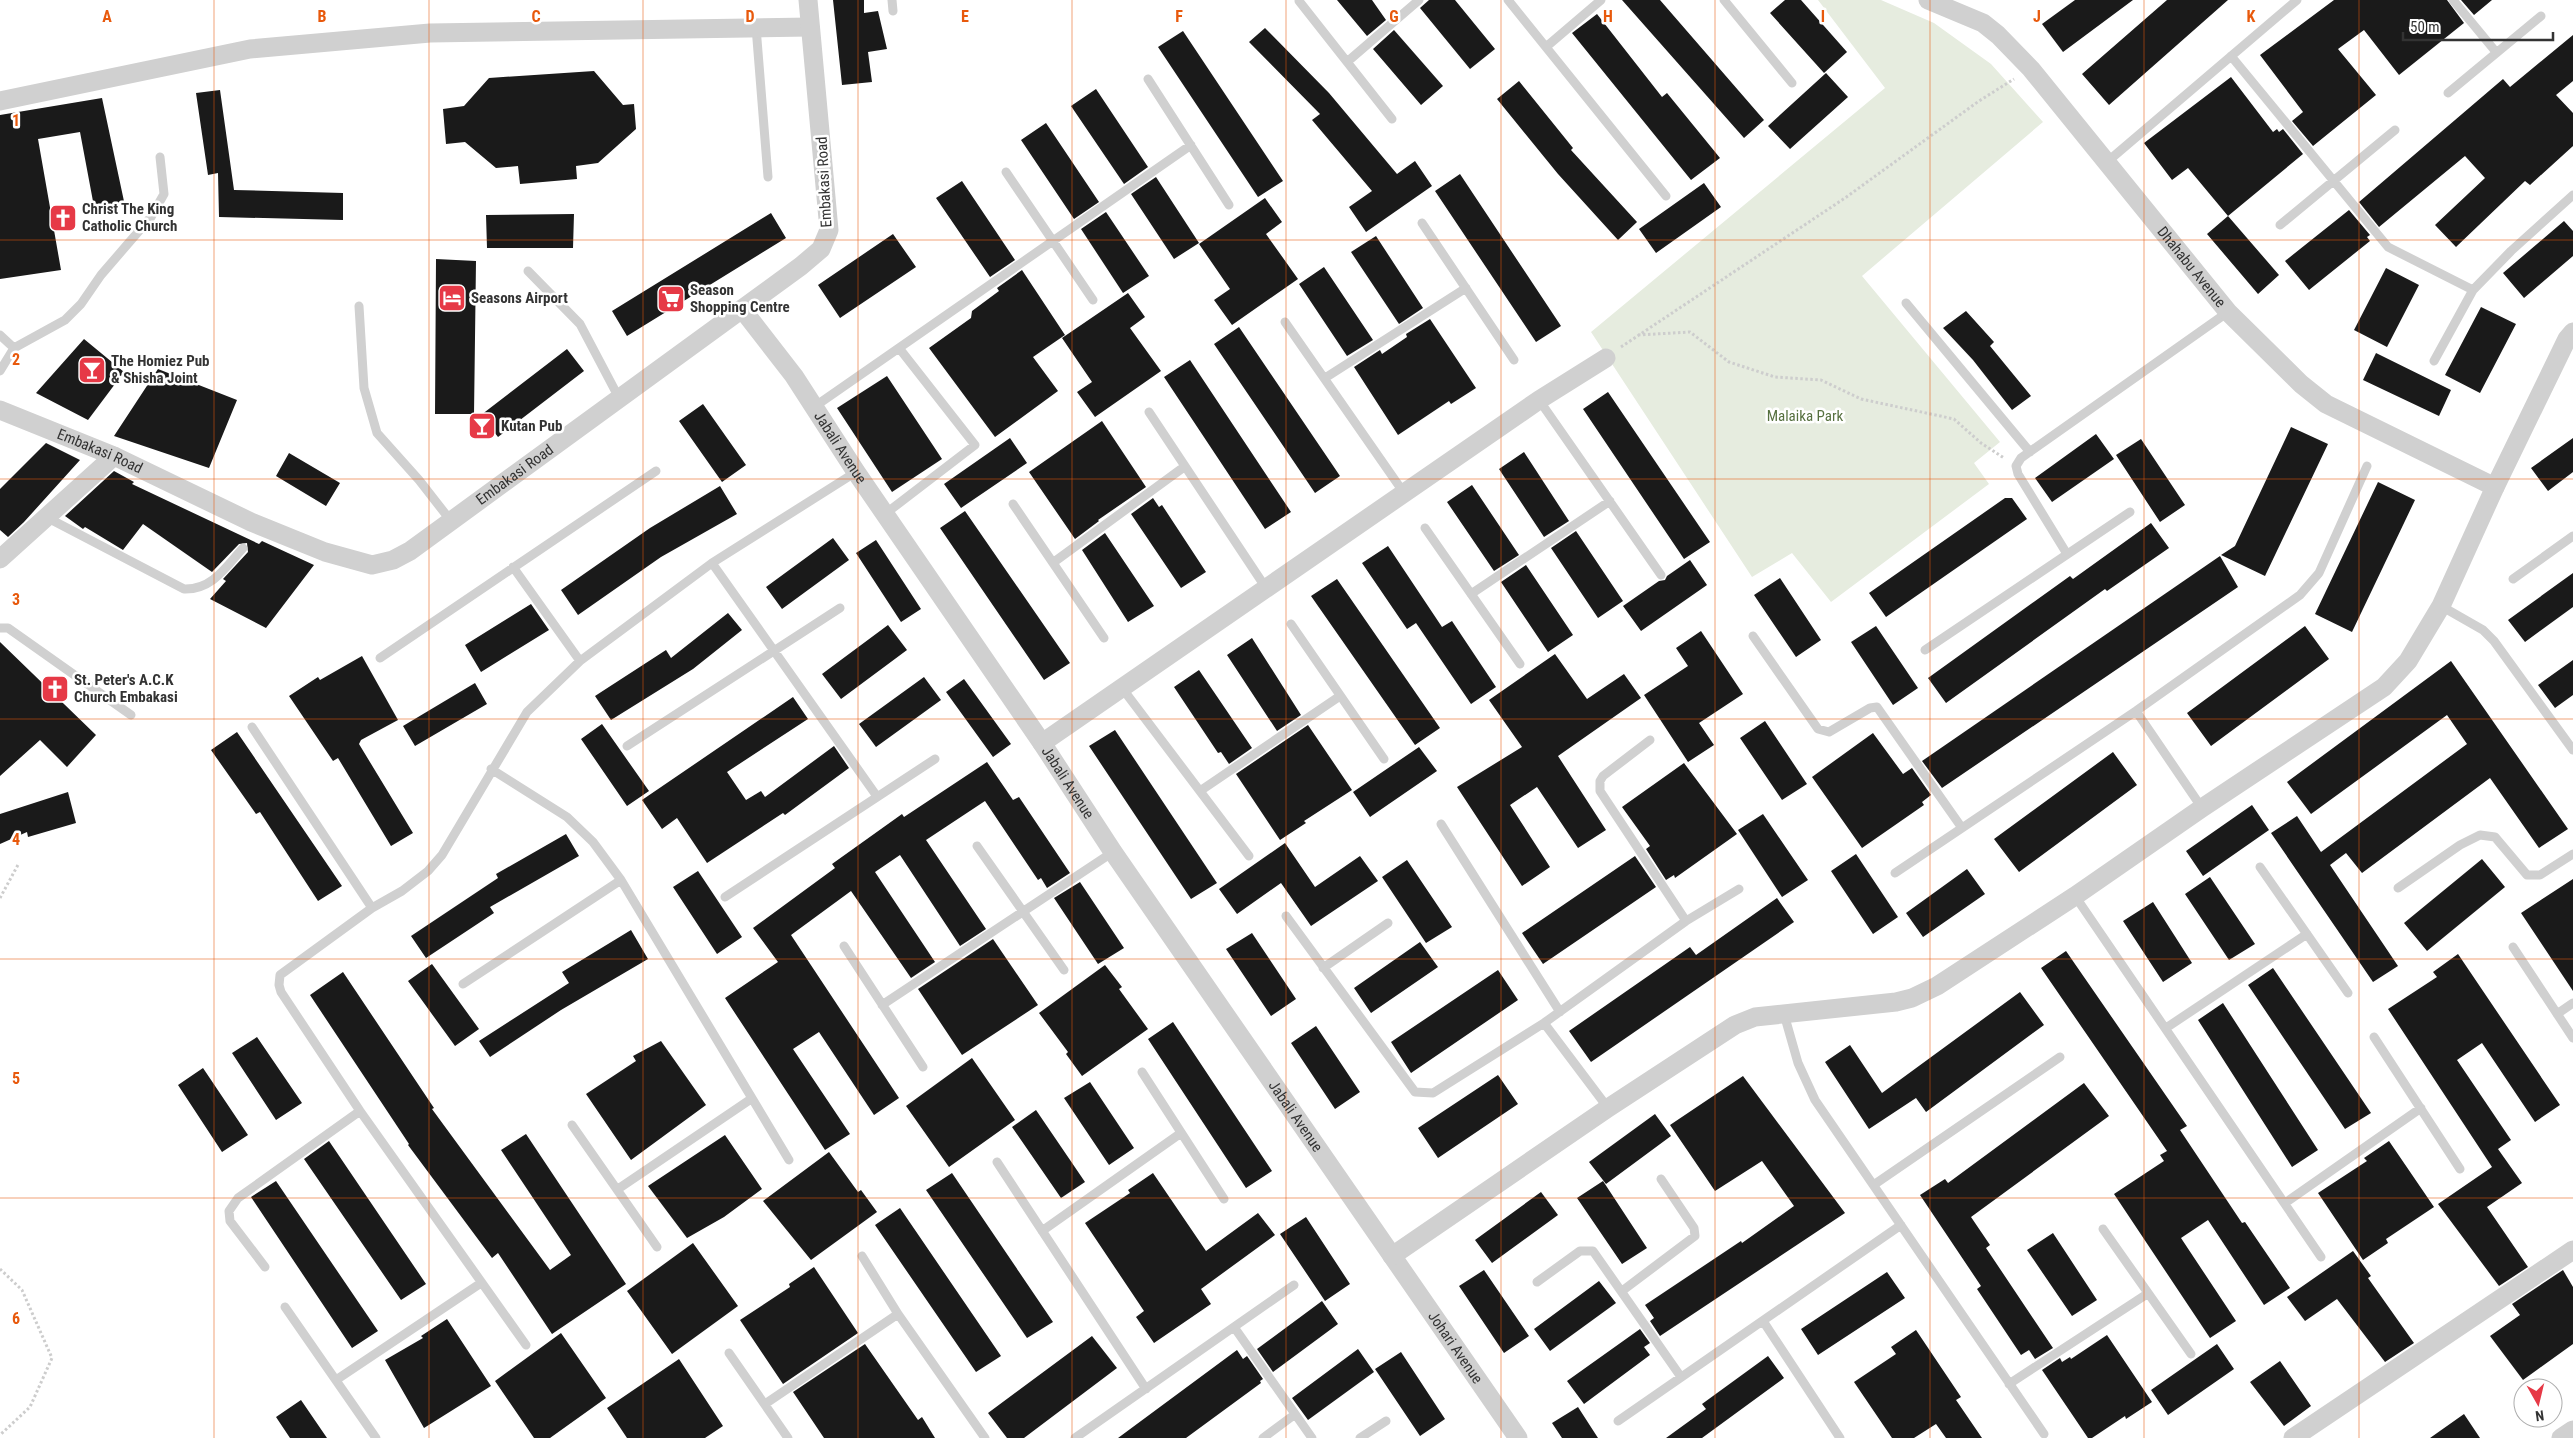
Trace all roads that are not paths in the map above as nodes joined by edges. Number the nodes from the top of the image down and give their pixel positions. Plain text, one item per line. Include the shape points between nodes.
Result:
1 (808, 0) edge
2 (892, 0) edge
3 (1419, 0) edge
4 (1508, 0) edge
5 (1601, 0) edge
6 (1724, 0) edge
7 (1928, 0) edge
8 (2297, 0) edge
9 (2453, 0) edge
10 (1299, 2) dead end
11 (893, 11) dead end
12 (2541, 16) dead end
13 (756, 27) junction
14 (810, 27) junction
15 (1546, 47) junction
16 (2496, 52) junction
17 (2231, 56) junction
18 (1347, 62) junction
19 (1148, 79) dead end
20 (1792, 83) dead end
21 (2448, 93) dead end
22 (0, 101) edge
23 (1392, 119) dead end
24 (2395, 130) dead end
25 (1191, 145) junction
26 (160, 158) dead end
27 (2107, 162) junction
28 (1006, 172) dead end
29 (768, 177) dead end
30 (2333, 181) junction
31 (2573, 195) edge
32 (1666, 196) dead end
33 (1229, 205) dead end
34 (1422, 223) dead end
35 (2280, 225) dead end
36 (1053, 241) junction
37 (528, 271) dead end
38 (1466, 288) junction
39 (2473, 290) junction
40 (1093, 300) dead end
41 (1906, 303) dead end
42 (359, 306) dead end
43 (742, 309) junction
44 (2228, 312) junction
45 (1285, 322) dead end
46 (2573, 332) edge
47 (0, 335) edge
48 (14, 348) junction
49 (899, 348) junction
50 (1606, 358) road end
51 (1514, 360) dead end
52 (2434, 361) dead end
53 (0, 370) edge
54 (1325, 378) junction
55 (619, 398) junction
56 (1539, 400) junction
57 (814, 407) junction
58 (0, 410) edge
59 (1149, 412) dead end
60 (2030, 452) junction
61 (114, 456) junction
62 (2367, 466) dead end
63 (1184, 467) junction
64 (656, 471) dead end
65 (856, 472) junction
66 (2495, 487) junction
67 (1404, 493) junction
68 (1610, 501) junction
69 (1013, 504) dead end
70 (2130, 512) dead end
71 (885, 514) junction
72 (46, 517) junction
73 (450, 521) junction
74 (1425, 528) dead end
75 (2573, 538) edge
76 (243, 548) dead end
77 (2067, 554) junction
78 (0, 559) edge
79 (712, 562) junction
80 (1054, 562) junction
81 (513, 567) junction
82 (1662, 574) dead end
83 (2513, 579) dead end
84 (1266, 588) junction
85 (1470, 594) junction
86 (2441, 606) junction
87 (840, 608) dead end
88 (1291, 624) dead end
89 (0, 628) edge
90 (1753, 636) dead end
91 (1104, 638) dead end
92 (1925, 650) dead end
93 (775, 652) junction
94 (380, 658) dead end
95 (580, 661) junction
96 (1520, 664) dead end
97 (1122, 688) junction
98 (1340, 696) junction
99 (2136, 711) junction
100 (131, 715) dead end
101 (252, 727) dead end
102 (1650, 740) dead end
103 (1042, 743) junction
104 (2571, 745) edge
105 (626, 746) dead end
106 (935, 759) dead end
107 (1384, 759) dead end
108 (491, 769) junction
109 (1200, 792) junction
110 (876, 796) junction
111 (2202, 808) junction
112 (1441, 824) dead end
113 (1962, 828) junction
114 (977, 846) dead end
115 (1113, 852) junction
116 (2573, 854) edge
117 (1249, 856) dead end
118 (2260, 867) dead end
119 (1895, 873) dead end
120 (621, 880) junction
121 (2398, 888) dead end
122 (1739, 889) dead end
123 (2075, 896) junction
124 (724, 897) dead end
125 (372, 908) junction
126 (1023, 912) junction
127 (1286, 916) dead end
128 (1686, 921) junction
129 (1388, 923) dead end
130 (2307, 934) junction
131 (844, 946) dead end
132 (2513, 947) dead end
133 (1323, 968) junction
134 (1064, 970) dead end
135 (463, 984) dead end
136 (2348, 993) dead end
137 (2573, 1003) edge
138 (882, 1005) junction
139 (1560, 1012) junction
140 (1784, 1014) junction
141 (2558, 1014) junction
142 (1544, 1023) junction
143 (2166, 1028) junction
144 (2374, 1037) dead end
145 (2573, 1038) edge
146 (2060, 1057) dead end
147 (923, 1067) dead end
148 (1142, 1072) dead end
149 (751, 1099) junction
150 (1608, 1108) junction
151 (2420, 1108) junction
152 (360, 1111) junction
153 (572, 1125) dead end
154 (1182, 1133) junction
155 (790, 1160) dead end
156 (997, 1162) dead end
157 (2460, 1169) dead end
158 (1661, 1179) dead end
159 (1875, 1184) junction
160 (618, 1189) junction
161 (1224, 1199) dead end
162 (2284, 1203) junction
163 (1901, 1225) junction
164 (2103, 1229) dead end
165 (1042, 1231) junction
166 (657, 1247) dead end
167 (2573, 1250) edge
168 (862, 1256) dead end
169 (1392, 1256) junction
170 (2321, 1257) dead end
171 (265, 1266) dead end
172 (480, 1282) junction
173 (1537, 1282) dead end
174 (1294, 1285) dead end
175 (1622, 1291) junction
176 (2147, 1294) junction
177 (284, 1307) dead end
178 (898, 1314) junction
179 (1763, 1321) junction
180 (1234, 1327) junction
181 (526, 1345) dead end
182 (729, 1354) dead end
183 (2190, 1354) dead end
184 (1681, 1377) junction
185 (336, 1380) junction
186 (2009, 1384) junction
187 (1146, 1388) junction
188 (765, 1404) junction
189 (1294, 1415) junction
190 (1386, 1421) dead end
191 (1618, 1421) dead end
192 (2573, 1430) edge
193 (2044, 1434) dead end
194 (376, 1438) edge
195 (788, 1438) edge
196 (985, 1438) edge
197 (1075, 1438) edge
198 (1263, 1438) edge
199 (1312, 1438) edge
200 (1360, 1438) edge
201 (1518, 1438) edge
202 (1840, 1438) edge
203 (2293, 1438) edge
204 (2561, 1438) edge

1 - 14 street, Embakasi Road
2 - 11 lane
3 - 18 lane
4 - 15 lane
5 - 15 lane
6 - 20 lane
7 - 27 street, Dhahabu Avenue via 1983,23 1998,34
8 - 17 lane
9 - 16 lane
10 - 18 lane
12 - 16 lane
13 - 14 street
13 - 22 street via 430,33 250,49
13 - 29 lane
14 - 43 street, Embakasi Road via 829,230 821,249
15 - 32 lane
16 - 21 lane
17 - 27 lane
17 - 30 lane
18 - 23 lane
19 - 25 lane
24 - 30 lane
25 - 33 lane
25 - 36 lane
26 - 48 lane via 164,194 151,217 65,320
27 - 44 street, Dhahabu Avenue
28 - 36 lane
30 - 35 lane
30 - 39 lane via 2388,247
31 - 39 lane
34 - 38 lane
36 - 40 lane
36 - 49 lane
37 - 55 lane via 580,324
38 - 51 lane
38 - 54 lane
39 - 52 lane
41 - 60 lane
42 - 73 lane via 364,388 377,433
43 - 55 street, Embakasi Road
43 - 57 street, Jabali Avenue
44 - 60 lane
44 - 66 street, Dhahabu Avenue via 2301,384 2326,404
45 - 54 lane
46 - 66 street
47 - 48 lane
48 - 53 lane
49 - 57 lane
49 - 71 lane via 975,445
50 - 56 street
54 - 67 lane
55 - 73 street, Embakasi Road
56 - 67 street
56 - 68 lane
57 - 65 street, Jabali Avenue
58 - 61 street, Embakasi Road
59 - 63 lane
60 - 77 lane via 2016,466 2018,474
61 - 72 street
61 - 73 street, Embakasi Road via 251,522 325,552 372,565 394,560
62 - 99 lane via 2319,573 2309,586
63 - 80 lane
63 - 84 lane
64 - 81 lane
65 - 71 street, Jabali Avenue
65 - 79 lane
66 - 86 street
67 - 84 street
68 - 82 lane
68 - 85 lane
69 - 80 lane
70 - 77 lane
71 - 103 street, Jabali Avenue
72 - 76 lane via 184,589 200,589 210,583
72 - 78 street
74 - 85 lane
75 - 83 lane
77 - 92 lane
79 - 93 lane
79 - 95 lane
80 - 91 lane
81 - 94 lane
81 - 95 lane
84 - 97 street
85 - 96 lane
86 - 104 lane via 2483,630 2494,641
86 - 111 street via 2408,661 2384,687
87 - 93 lane
88 - 98 lane
89 - 100 lane via 8,628
90 - 113 lane via 1818,729 1828,732 1877,707
93 - 105 lane
93 - 110 lane
95 - 108 lane via 527,712
97 - 103 street
97 - 109 lane
98 - 107 lane
98 - 109 lane
99 - 111 lane
99 - 113 lane
101 - 125 lane
102 - 128 lane via 1603,776 1600,792
103 - 115 street, Jabali Avenue
106 - 110 lane
108 - 120 lane via 567,817 593,842
108 - 125 lane via 442,855 428,871 402,891
109 - 117 lane
110 - 124 lane
111 - 123 street
112 - 139 lane
113 - 119 lane
114 - 126 lane
115 - 126 lane
115 - 169 street, Jabali Avenue
116 - 121 lane via 2540,875 2527,875 2495,837 2480,835
118 - 130 lane
120 - 135 lane
120 - 149 lane
122 - 128 lane
123 - 140 street via 1937,986 1912,998
123 - 143 lane
125 - 152 lane via 285,971 279,981 281,992
126 - 134 lane
126 - 138 lane
127 - 133 lane
128 - 139 lane
129 - 133 lane
130 - 136 lane
130 - 143 lane
131 - 138 lane
132 - 141 lane
133 - 142 lane via 1415,1092 1433,1092
137 - 141 lane
138 - 147 lane
139 - 142 lane
140 - 150 street via 1755,1017 1723,1031
140 - 159 lane via 1798,1063 1815,1100
141 - 145 lane
142 - 150 lane
143 - 162 lane
144 - 151 lane
146 - 159 lane
148 - 154 lane
149 - 155 lane
149 - 160 lane
150 - 169 street
151 - 157 lane
151 - 162 lane
152 - 171 lane via 231,1206 230,1221
152 - 172 lane
153 - 160 lane
154 - 161 lane
154 - 165 lane
156 - 165 lane
158 - 175 lane via 1694,1228 1695,1236
159 - 163 lane
160 - 166 lane
162 - 170 lane
163 - 179 lane
163 - 186 lane
164 - 176 lane
165 - 187 lane
167 - 203 street
168 - 178 lane
169 - 201 street, Johari Avenue
172 - 181 lane
172 - 185 lane
173 - 175 lane via 1580,1251 1589,1250
174 - 180 lane
175 - 184 lane
176 - 183 lane
176 - 186 lane
177 - 185 lane
178 - 188 lane
178 - 196 lane
179 - 184 lane
179 - 202 lane
180 - 187 lane
180 - 189 lane
182 - 188 lane
184 - 191 lane
185 - 194 lane
186 - 193 lane
187 - 197 lane
188 - 195 lane
189 - 198 lane
189 - 199 lane
190 - 200 lane
192 - 204 street

